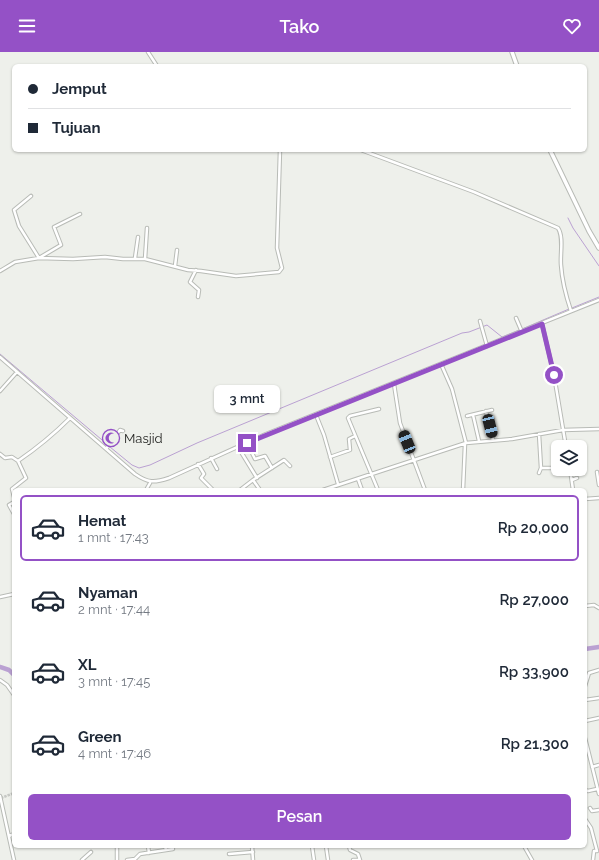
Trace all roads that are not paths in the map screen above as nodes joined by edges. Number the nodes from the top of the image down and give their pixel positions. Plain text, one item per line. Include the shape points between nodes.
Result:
1 (148, 52) edge
2 (512, 52) edge
3 (156, 64) edge
4 (516, 64) edge
5 (280, 152) edge
6 (366, 152) edge
7 (551, 152) edge
8 (31, 196) dead end
9 (80, 214) dead end
10 (146, 228) dead end
11 (138, 237) dead end
12 (599, 248) edge
13 (177, 250) dead end
14 (39, 258) junction
15 (135, 258) junction
16 (146, 259) junction
17 (175, 266) junction
18 (196, 270) junction
19 (0, 271) edge
20 (198, 297) dead end
21 (599, 300) edge
22 (570, 309) junction
23 (516, 318) dead end
24 (480, 320) dead end
25 (542, 324) junction
26 (522, 332) junction
27 (487, 346) junction
28 (0, 357) edge
29 (441, 364) junction
30 (17, 372) junction
31 (394, 384) junction
32 (0, 391) edge
33 (379, 409) dead end
34 (492, 410) dead end
35 (486, 411) junction
36 (316, 415) junction
37 (473, 415) junction
38 (467, 416) dead end
39 (70, 418) junction
40 (599, 429) edge
41 (563, 430) junction
42 (123, 431) dead end
43 (539, 434) junction
44 (355, 436) junction
45 (493, 440) junction
46 (565, 440) edge
47 (479, 441) junction
48 (247, 443) junction
49 (465, 443) junction
50 (238, 447) junction
51 (107, 448) junction
52 (0, 454) edge
53 (330, 457) junction
54 (211, 458) junction
55 (414, 460) junction
56 (18, 461) junction
57 (198, 464) junction
58 (290, 466) dead end
59 (272, 468) junction
60 (541, 468) junction
61 (551, 468) edge
62 (217, 469) dead end
63 (597, 472) dead end
64 (539, 473) dead end
65 (371, 475) junction
66 (571, 476) edge
67 (257, 478) junction
68 (577, 478) dead end
69 (358, 479) junction
70 (253, 480) junction
71 (572, 480) junction
72 (150, 483) junction
73 (338, 484) junction
74 (599, 485) edge
75 (14, 488) edge
76 (147, 488) edge
77 (211, 488) edge
78 (243, 488) edge
79 (259, 488) edge
80 (328, 488) edge
81 (361, 488) edge
82 (377, 488) edge
83 (424, 488) edge
84 (463, 488) edge
85 (573, 488) edge
86 (599, 498) edge
87 (587, 499) edge
88 (12, 594) edge
89 (0, 597) edge
90 (587, 606) edge
91 (599, 608) edge
92 (599, 670) edge
93 (587, 677) edge
94 (0, 680) edge
95 (12, 693) edge
96 (599, 698) edge
97 (587, 700) edge
98 (599, 718) edge
99 (587, 721) edge
100 (587, 746) edge
101 (599, 765) edge
102 (592, 767) junction
103 (598, 789) junction
104 (587, 791) edge
105 (599, 794) edge
106 (0, 796) edge
107 (590, 808) dead end
108 (599, 810) edge
109 (2, 811) edge
110 (587, 822) edge
111 (12, 835) edge
112 (9, 836) junction
113 (117, 848) edge
114 (148, 848) edge
115 (252, 848) edge
116 (312, 848) edge
117 (326, 848) edge
118 (350, 848) edge
119 (525, 848) edge
120 (173, 849) dead end
121 (166, 850) joint
122 (91, 852) dead end
123 (253, 852) junction
124 (149, 853) junction
125 (229, 854) dead end
126 (14, 860) edge
127 (82, 860) edge
128 (117, 860) edge
129 (127, 860) edge
130 (253, 860) edge
131 (314, 860) edge
132 (328, 860) edge
133 (353, 860) edge
134 (359, 860) edge
135 (532, 860) edge
136 (593, 860) edge

1 - 3 street
2 - 4 highway
5 - 18 street via 278,248 281,271 236,276
6 - 22 street via 474,192 558,228 561,237 563,282
7 - 12 highway
8 - 14 street via 14,210 19,226
9 - 14 street via 54,227 61,245
10 - 16 street
11 - 15 street
13 - 17 street
14 - 15 street
14 - 19 street via 15,262
15 - 16 street
16 - 17 street
17 - 18 street
18 - 20 street via 190,282 199,290
21 - 22 street
22 - 25 street
23 - 26 street
24 - 27 street
25 - 26 street
25 - 41 street
26 - 27 street
27 - 29 street
28 - 30 street
29 - 31 street
29 - 49 street via 452,388
30 - 32 street
30 - 39 street
31 - 36 street
31 - 55 street via 400,423
33 - 44 street via 349,416
34 - 35 street
35 - 37 street
35 - 45 street
36 - 48 street
36 - 53 street
37 - 38 street
37 - 47 street
39 - 51 street
39 - 56 street via 48,439
40 - 41 street
41 - 43 street
41 - 46 street
42 - 51 street via 120,430
43 - 45 street
43 - 60 street
44 - 53 street via 349,439 350,450
44 - 65 street
45 - 47 street
47 - 49 street
48 - 50 street
48 - 59 street via 255,459 265,456
49 - 55 street
49 - 84 street
50 - 54 street
50 - 67 street
51 - 72 street via 135,474
52 - 56 street
53 - 73 street
54 - 57 street
54 - 62 street
55 - 65 street
55 - 83 street
56 - 75 street via 26,478
57 - 72 street via 169,478
57 - 77 street via 204,473 201,478
58 - 59 street via 285,460
59 - 67 street
60 - 61 street
60 - 64 street
63 - 74 street
65 - 69 street
65 - 82 street
66 - 71 street
67 - 70 street
68 - 71 street
69 - 73 street
69 - 81 street
70 - 78 street
70 - 79 street
71 - 85 street
72 - 76 street
73 - 80 street
86 - 87 street
88 - 89 street
90 - 91 street via 594,605
92 - 93 street via 588,673
94 - 95 street
96 - 97 street
98 - 99 street
100 - 102 street
101 - 102 street
102 - 103 street
103 - 104 street
103 - 105 street
106 - 109 street
107 - 108 street via 592,811
109 - 112 street
110 - 136 street via 597,850 594,851
111 - 112 street
112 - 126 street
113 - 128 street
114 - 124 street
115 - 123 street
116 - 131 street
117 - 132 street
118 - 134 street via 358,854
119 - 135 street
120 - 121 street
121 - 124 street
122 - 127 street
123 - 125 street
123 - 130 street
124 - 129 street
133 - 134 street

